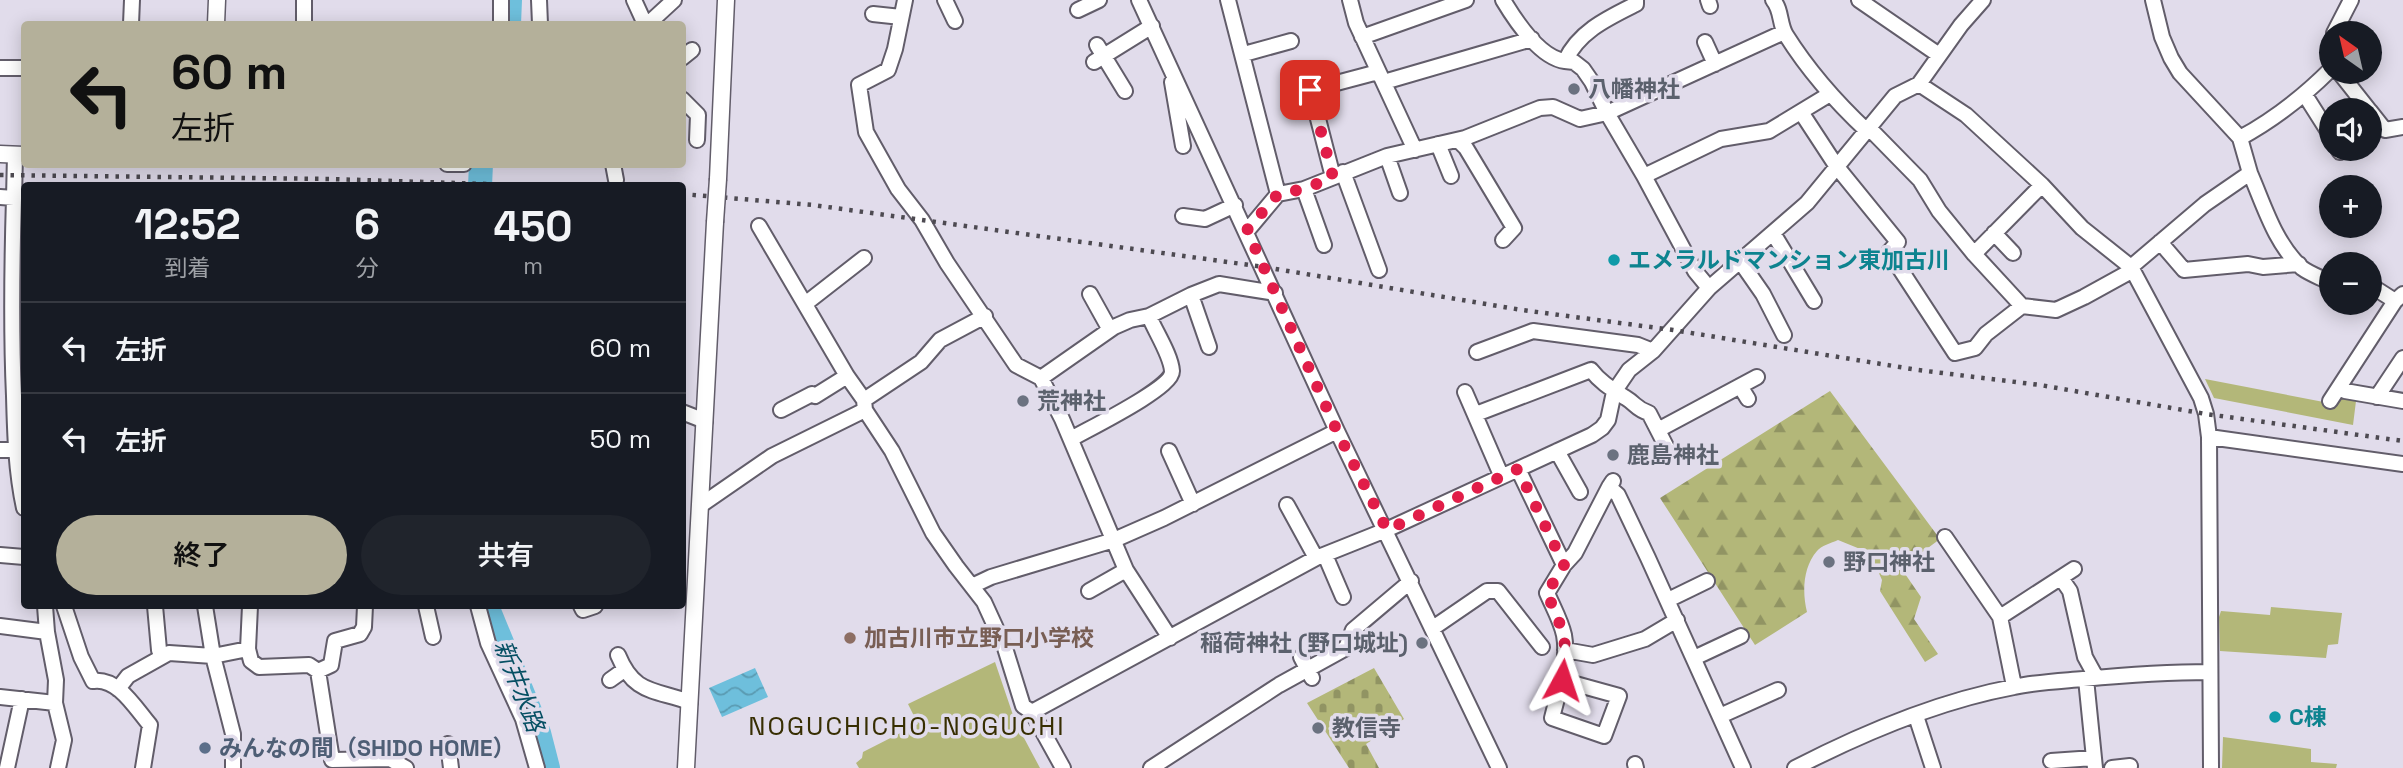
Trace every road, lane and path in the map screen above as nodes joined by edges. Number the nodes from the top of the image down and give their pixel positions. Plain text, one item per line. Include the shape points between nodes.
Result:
1 (132, 0) edge
2 (217, 0) edge
3 (304, 0) edge
4 (501, 0) edge
5 (539, 0) edge
6 (634, 0) edge
7 (674, 0) edge
8 (726, 0) edge
9 (905, 0) edge
10 (944, 0) edge
11 (1100, 0) edge
12 (1139, 0) edge
13 (1350, 0) edge
14 (1466, 0) edge
15 (1503, 0) edge
16 (1636, 0) edge
17 (1793, 0) edge
18 (1859, 0) edge
19 (1983, 0) edge
20 (2153, 0) edge
21 (2351, 0) edge
22 (1222, 1) edge
23 (1776, 3) edge
24 (1078, 10) dead end
25 (873, 14) dead end
26 (901, 17) junction
27 (955, 20) dead end
28 (131, 21) edge
29 (216, 21) edge
30 (304, 21) edge
31 (501, 21) edge
32 (540, 21) edge
33 (644, 21) edge
34 (650, 21) edge
35 (2340, 21) edge
36 (1152, 26) junction
37 (1784, 32) junction
38 (1362, 37) junction
39 (1532, 39) junction
40 (1291, 41) dead end
41 (1705, 41) dead end
42 (1239, 51) junction
43 (1939, 55) junction
44 (1565, 61) junction
45 (1715, 64) junction
46 (1170, 66) junction
47 (0, 68) edge
48 (21, 68) edge
49 (1381, 77) junction
50 (2319, 81) edge
51 (1919, 84) junction
52 (2348, 84) edge
53 (1125, 91) dead end
54 (1270, 93) dead end
55 (1830, 94) junction
56 (2305, 95) junction
57 (1254, 98) junction
58 (2359, 98) edge
59 (686, 103) edge
60 (1801, 112) junction
61 (1607, 113) junction
62 (2319, 114) edge
63 (2382, 126) edge
64 (2403, 127) edge
65 (1868, 129) junction
66 (2240, 138) junction
67 (1458, 139) junction
68 (697, 140) dead end
69 (1438, 144) junction
70 (1183, 146) dead end
71 (1415, 150) junction
72 (13, 155) edge
73 (1387, 156) junction
74 (1838, 167) junction
75 (614, 168) edge
76 (2250, 173) junction
77 (1338, 174) junction
78 (1451, 176) dead end
79 (1644, 176) junction
80 (616, 180) dead end
81 (2042, 185) junction
82 (1304, 189) junction
83 (1400, 193) dead end
84 (1278, 194) junction
85 (7, 197) edge
86 (1197, 202) dead end
87 (1235, 205) junction
88 (1183, 216) dead end
89 (1200, 218) junction
90 (759, 226) dead end
91 (1247, 230) junction
92 (1773, 233) junction
93 (1994, 233) junction
94 (1503, 240) dead end
95 (2160, 242) junction
96 (1324, 245) dead end
97 (2013, 253) dead end
98 (1974, 254) junction
99 (864, 258) dead end
100 (1740, 261) junction
101 (2299, 264) junction
102 (2132, 269) junction
103 (1378, 270) dead end
104 (2319, 277) edge
105 (18, 281) edge
106 (1709, 288) junction
107 (2382, 290) edge
108 (1275, 292) junction
109 (1090, 294) dead end
110 (1191, 295) junction
111 (2399, 298) edge
112 (1814, 302) dead end
113 (805, 304) junction
114 (2022, 306) junction
115 (985, 316) junction
116 (1149, 316) junction
117 (1110, 330) junction
118 (1784, 335) dead end
119 (1209, 347) dead end
120 (1653, 351) junction
121 (1477, 352) dead end
122 (2403, 358) edge
123 (6, 366) edge
124 (847, 376) junction
125 (1757, 377) dead end
126 (1041, 378) junction
127 (2345, 391) dead end
128 (1465, 392) dead end
129 (1614, 392) junction
130 (2377, 397) junction
131 (2330, 401) dead end
132 (2403, 401) edge
133 (864, 405) junction
134 (782, 410) dead end
135 (686, 414) edge
136 (1476, 414) junction
137 (705, 421) junction
138 (1658, 430) junction
139 (1337, 431) junction
140 (2209, 437) junction
141 (1071, 439) junction
142 (20, 448) edge
143 (1667, 448) dead end
144 (0, 450) edge
145 (1557, 451) junction
146 (1169, 452) dead end
147 (2403, 464) edge
148 (1518, 469) junction
149 (1501, 475) junction
150 (1580, 492) dead end
151 (21, 494) edge
152 (1193, 503) junction
153 (701, 505) junction
154 (1287, 505) dead end
155 (1387, 530) junction
156 (1945, 537) dead end
157 (1114, 540) junction
158 (0, 555) edge
159 (21, 557) edge
160 (1320, 557) junction
161 (1564, 565) junction
162 (2074, 569) dead end
163 (1126, 570) junction
164 (2060, 578) junction
165 (1411, 581) junction
166 (1707, 581) dead end
167 (972, 586) junction
168 (1089, 591) dead end
169 (1343, 597) dead end
170 (1668, 600) junction
171 (45, 609) edge
172 (65, 609) edge
173 (155, 609) edge
174 (205, 609) edge
175 (250, 609) edge
176 (365, 609) edge
177 (427, 609) edge
178 (479, 609) edge
179 (2000, 617) junction
180 (1677, 620) junction
181 (0, 626) edge
182 (1433, 628) junction
183 (47, 632) junction
184 (1741, 636) dead end
185 (433, 637) dead end
186 (1170, 638) junction
187 (1542, 647) dead end
188 (248, 649) junction
189 (1565, 650) junction
190 (618, 655) dead end
191 (162, 656) junction
192 (213, 656) junction
193 (1694, 658) junction
194 (624, 670) junction
195 (317, 671) junction
196 (2210, 671) junction
197 (2091, 678) junction
198 (1562, 680) junction
199 (610, 681) dead end
200 (2014, 686) junction
201 (118, 689) junction
202 (1778, 690) dead end
203 (0, 697) edge
204 (22, 699) junction
205 (690, 702) junction
206 (55, 703) junction
207 (1032, 712) junction
208 (1720, 716) junction
209 (1916, 716) junction
210 (448, 744) dead end
211 (2051, 761) dead end
212 (2095, 763) edge
213 (332, 764) edge
214 (2130, 765) dead end
215 (7, 768) edge
216 (58, 768) edge
217 (143, 768) edge
218 (233, 768) edge
219 (406, 768) edge
220 (451, 768) edge
221 (537, 768) edge
222 (686, 768) edge
223 (1063, 768) edge
224 (1151, 768) edge
225 (1499, 768) edge
226 (1743, 768) edge
227 (1795, 768) edge
228 (1933, 768) edge
229 (2112, 768) edge
230 (2211, 768) edge

1 - 28 street
2 - 29 street
3 - 30 street
4 - 31 street
5 - 32 street
6 - 33 street
7 - 34 street
8 - 137 street, bridge
9 - 26 street
10 - 27 street
11 - 24 street
12 - 36 street
13 - 38 street
14 - 38 street
15 - 39 street
16 - 44 street via 1595,25
17 - 23 street
18 - 43 street
19 - 43 street
20 - 66 street via 2162,37 2180,74
21 - 35 street
22 - 42 street
23 - 37 street
25 - 26 street
26 - 115 street via 888,70 859,85 866,132 898,189
36 - 46 street
36 - 53 street via 1098,55 1122,74
37 - 45 street
37 - 55 street
38 - 49 street
39 - 44 street via 1557,60
39 - 49 street
40 - 42 street
41 - 45 street
42 - 57 street
43 - 51 street
44 - 61 street via 1574,62 1588,75
45 - 61 street
46 - 70 street
46 - 87 street
47 - 48 street
49 - 71 street
49 - 77 street via 1308,83 1314,126
50 - 56 street
51 - 65 street via 1895,96
51 - 81 street via 1966,115
52 - 58 street
54 - 57 street
55 - 60 street
55 - 65 street
56 - 62 street
56 - 66 street
57 - 84 street via 1260,143
59 - 68 street via 698,115
60 - 74 street
60 - 79 street via 1769,131 1721,139
61 - 67 street via 1580,119 1553,107 1540,108
61 - 79 street
63 - 64 street
65 - 74 street
65 - 98 street via 1920,180
66 - 76 street
67 - 69 street
67 - 94 street via 1514,228
69 - 71 street
69 - 78 street
71 - 73 street
72 - 85 street
73 - 77 street
73 - 83 street
74 - 92 street
74 - 114 street via 1898,242 1889,252 1952,351 1975,348
75 - 80 street
76 - 95 street
76 - 101 street via 2276,234
77 - 82 street
77 - 103 street via 1372,235
79 - 106 street via 1695,271
81 - 93 street
81 - 102 street via 2082,228
82 - 84 street
82 - 96 street
84 - 91 street
85 - 105 street
86 - 89 street
87 - 89 street
87 - 91 street
88 - 89 street
90 - 113 street
91 - 108 street
92 - 100 street
92 - 112 street
93 - 97 street
93 - 98 street
95 - 101 street via 2184,270
95 - 102 street
98 - 114 street
99 - 113 street
100 - 106 street
100 - 118 street
101 - 104 street
102 - 114 street via 2056,310
102 - 140 street via 2201,398
105 - 123 street
106 - 120 street
107 - 111 street
108 - 110 street via 1219,284
108 - 139 street
109 - 117 street
110 - 116 street
110 - 119 street
111 - 131 street
113 - 124 street
115 - 126 street via 1017,365
115 - 133 street via 940,340 921,362
116 - 117 street
116 - 141 street via 1170,363 1170,379
117 - 126 street
120 - 121 street via 1533,331
120 - 129 street via 1629,370
122 - 130 street
123 - 142 street
124 - 133 street
124 - 134 street
125 - 138 street via 1744,392
126 - 141 street
127 - 130 street
128 - 136 street
129 - 136 street via 1591,370
129 - 138 street via 1649,414
129 - 145 street via 1602,428
130 - 132 street
133 - 153 street via 772,456
133 - 167 street via 933,533
135 - 137 street
136 - 149 street
137 - 153 street
138 - 143 street
139 - 152 street
139 - 155 street
140 - 147 street
140 - 196 street
141 - 157 street
142 - 144 street
142 - 151 street
145 - 148 street
145 - 150 street
146 - 152 street
148 - 149 street
148 - 161 street
149 - 155 street
152 - 157 street
153 - 205 street
154 - 160 street
155 - 160 street
155 - 165 street
156 - 179 street
157 - 163 street
157 - 167 street via 991,576
158 - 159 street
160 - 169 street
160 - 186 street
161 - 170 street via 1575,553 1611,483
161 - 189 street via 1547,593 1564,634
162 - 164 street
163 - 168 street
163 - 186 street
164 - 179 street
164 - 197 street via 2070,591
165 - 182 street
165 - 224 street via 1353,630 1346,648
166 - 170 street
167 - 207 street via 1005,648 1023,706
170 - 180 street
171 - 183 street
172 - 201 street via 89,675 93,681
173 - 191 street
174 - 192 street
175 - 188 street
176 - 195 street via 360,635 335,641 331,665
177 - 185 street
178 - 221 street via 488,643 523,719
179 - 200 street
180 - 189 street via 1645,639 1593,654
180 - 193 street
181 - 183 street
182 - 187 street via 1487,591 1498,591
182 - 225 street
183 - 206 street via 57,680
184 - 193 street
186 - 207 street
188 - 192 street
188 - 195 street via 251,661 259,667 309,665
189 - 198 street
190 - 194 street
191 - 192 street
191 - 201 street via 128,676
192 - 218 street via 233,734
193 - 208 street
194 - 199 street
194 - 205 street via 635,684
195 - 213 street
196 - 197 street
196 - 230 street
197 - 200 street
197 - 212 street
198 - 198 street via 1552,718 1604,736 1619,696
200 - 209 street
201 - 217 street via 150,725
202 - 208 street
203 - 204 street
204 - 206 street
204 - 215 street
205 - 222 street
206 - 216 street via 64,740
207 - 223 street
208 - 226 street
209 - 227 street
209 - 228 street
210 - 220 street
211 - 212 street
213 - 219 street via 390,759
214 - 229 street

